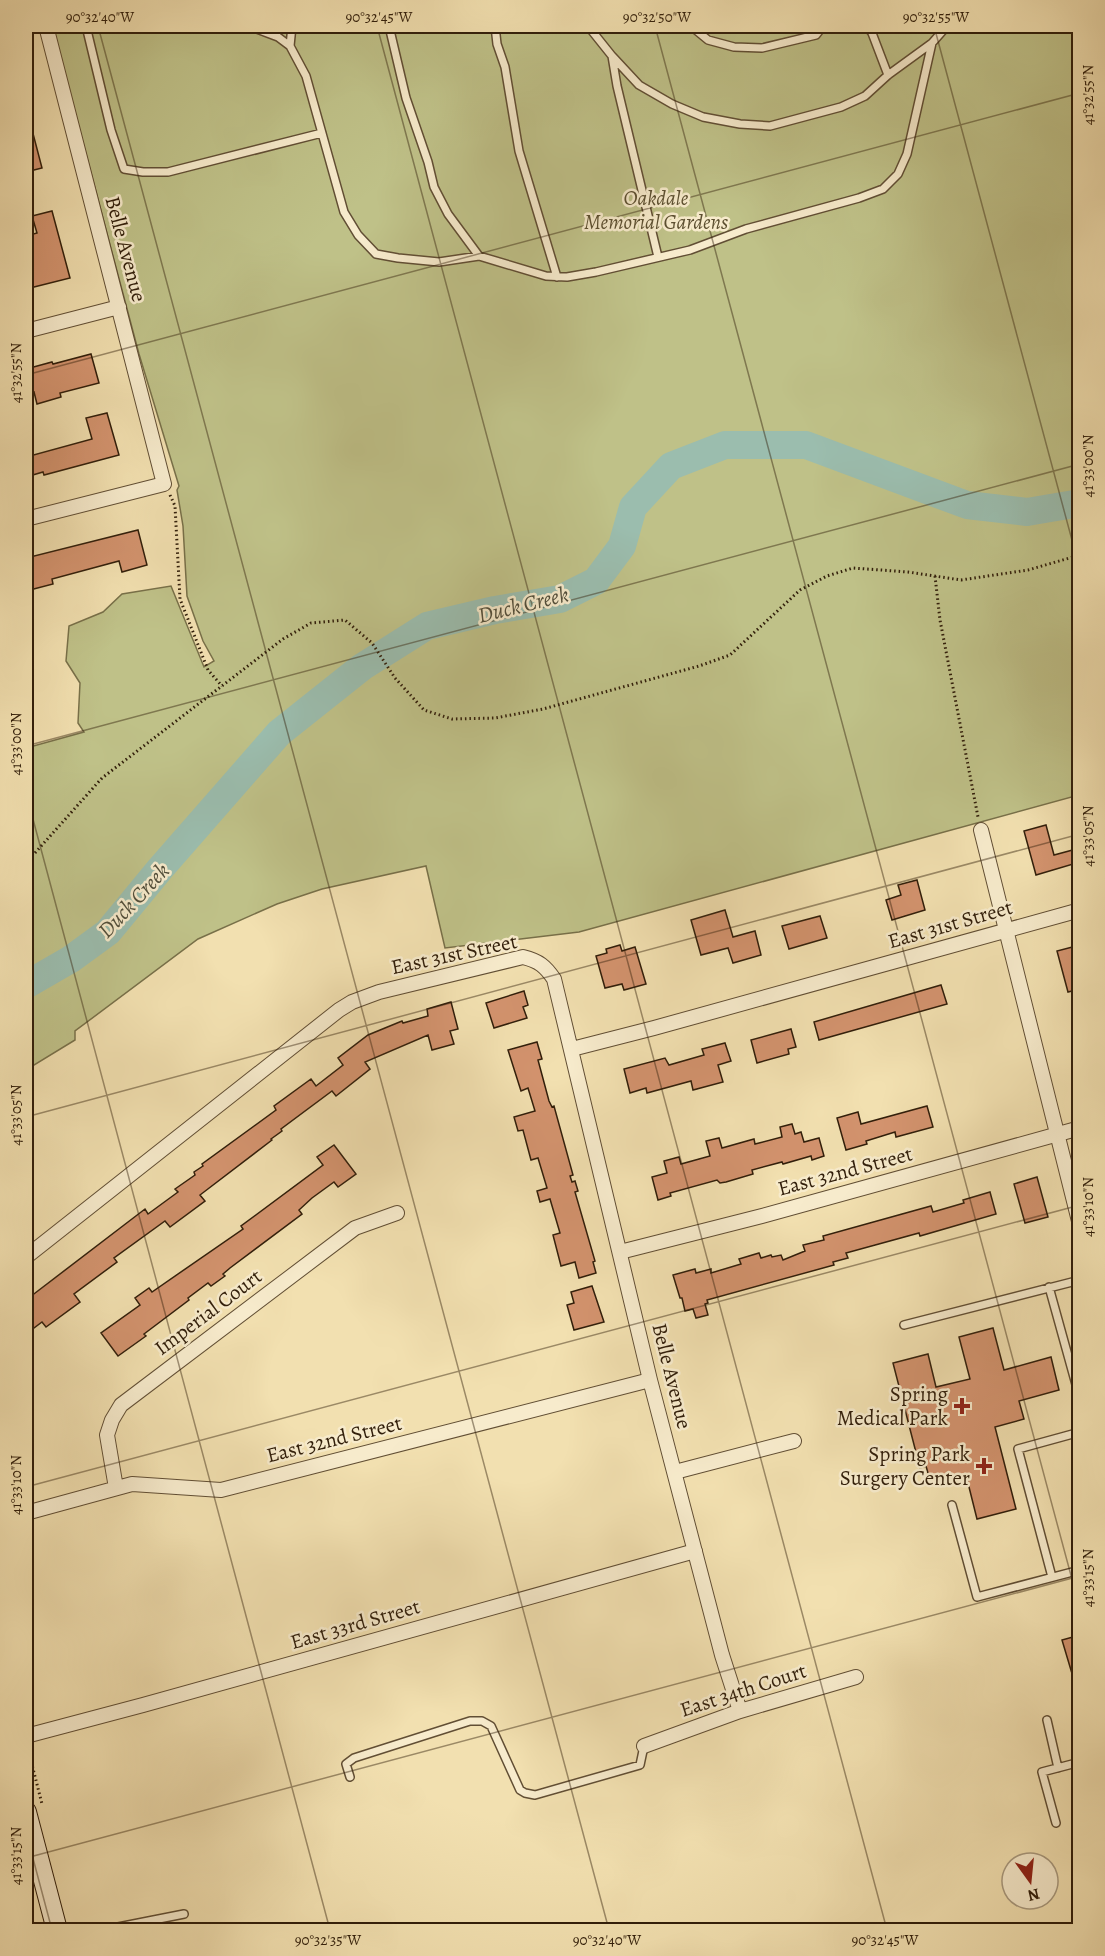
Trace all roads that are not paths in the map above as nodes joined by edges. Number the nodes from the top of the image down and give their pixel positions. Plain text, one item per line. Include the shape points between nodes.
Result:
1 (46, 26) edge
2 (86, 26) edge
3 (249, 26) edge
4 (292, 26) edge
5 (389, 26) edge
6 (495, 26) edge
7 (588, 26) edge
8 (691, 26) edge
9 (823, 26) edge
10 (867, 26) edge
11 (947, 26) edge
12 (932, 43) junction
13 (290, 46) junction
14 (612, 56) junction
15 (888, 75) junction
16 (322, 133) junction
17 (478, 256) junction
18 (658, 258) junction
19 (557, 277) junction
20 (119, 307) junction
21 (26, 331) edge
22 (26, 519) edge
23 (981, 830) road end
24 (1080, 910) edge
25 (1006, 930) junction
26 (572, 1049) junction
27 (1080, 1128) edge
28 (1057, 1135) junction
29 (397, 1213) dead end
30 (1080, 1225) edge
31 (620, 1252) junction
32 (26, 1257) edge
33 (1080, 1280) edge
34 (1049, 1287) junction
35 (904, 1325) dead end
36 (650, 1380) junction
37 (1080, 1399) edge
38 (1080, 1432) edge
39 (794, 1441) dead end
40 (675, 1472) junction
41 (116, 1488) junction
42 (952, 1505) dead end
43 (26, 1513) edge
44 (695, 1551) junction
45 (1080, 1570) edge
46 (1052, 1577) junction
47 (856, 1677) dead end
48 (740, 1711) junction
49 (1047, 1720) dead end
50 (26, 1736) edge
51 (645, 1746) joint
52 (1080, 1762) edge
53 (1058, 1768) junction
54 (350, 1777) dead end
55 (26, 1812) edge
56 (1056, 1823) dead end
57 (184, 1914) dead end
58 (1080, 1927) edge
59 (57, 1930) edge
60 (104, 1930) edge
61 (1066, 1930) edge

1 - 20 street, Belle Avenue
2 - 16 lane via 124,169 168,172
3 - 13 lane
4 - 13 lane
5 - 17 lane via 406,98 434,187
6 - 19 lane via 519,151
7 - 14 lane
8 - 9 lane via 708,40 734,47 762,48 816,35
10 - 15 lane
11 - 12 lane
12 - 15 lane
12 - 18 lane via 907,154 898,174 883,189
13 - 16 lane via 306,76
14 - 15 lane via 639,85 672,104 703,117 740,124 770,126 841,107 865,96
14 - 18 lane
16 - 17 lane via 344,212 376,254 439,262
17 - 19 lane
18 - 19 lane
20 - 21 street
20 - 22 street, Belle Avenue via 164,484
23 - 25 street
24 - 25 street, East 31st Street
25 - 26 street, East 31st Street
25 - 28 street
26 - 31 street, Belle Avenue
26 - 32 street, East 31st Street via 554,979 546,966 523,957 352,1002
27 - 28 street, East 32nd Street
28 - 30 street
28 - 31 street, East 32nd Street
29 - 41 street, Imperial Court via 355,1228 121,1405 107,1435
31 - 36 street, Belle Avenue
33 - 34 lane
34 - 35 lane
34 - 37 lane
36 - 40 street, Belle Avenue
36 - 41 street, East 32nd Street via 221,1490 132,1484
38 - 46 lane via 1018,1449
39 - 40 street
40 - 44 street, Belle Avenue
41 - 43 street, East 32nd Street
42 - 46 lane via 977,1597
44 - 48 street, Belle Avenue
44 - 50 street, East 33rd Street
45 - 46 lane
47 - 48 street, East 34th Court
48 - 51 street, East 34th Court
49 - 53 lane
51 - 54 lane via 640,1765 535,1795 520,1790 491,1726 470,1721 354,1758 346,1764
52 - 53 lane
53 - 56 lane via 1042,1772
55 - 59 street
57 - 60 lane
58 - 61 lane

